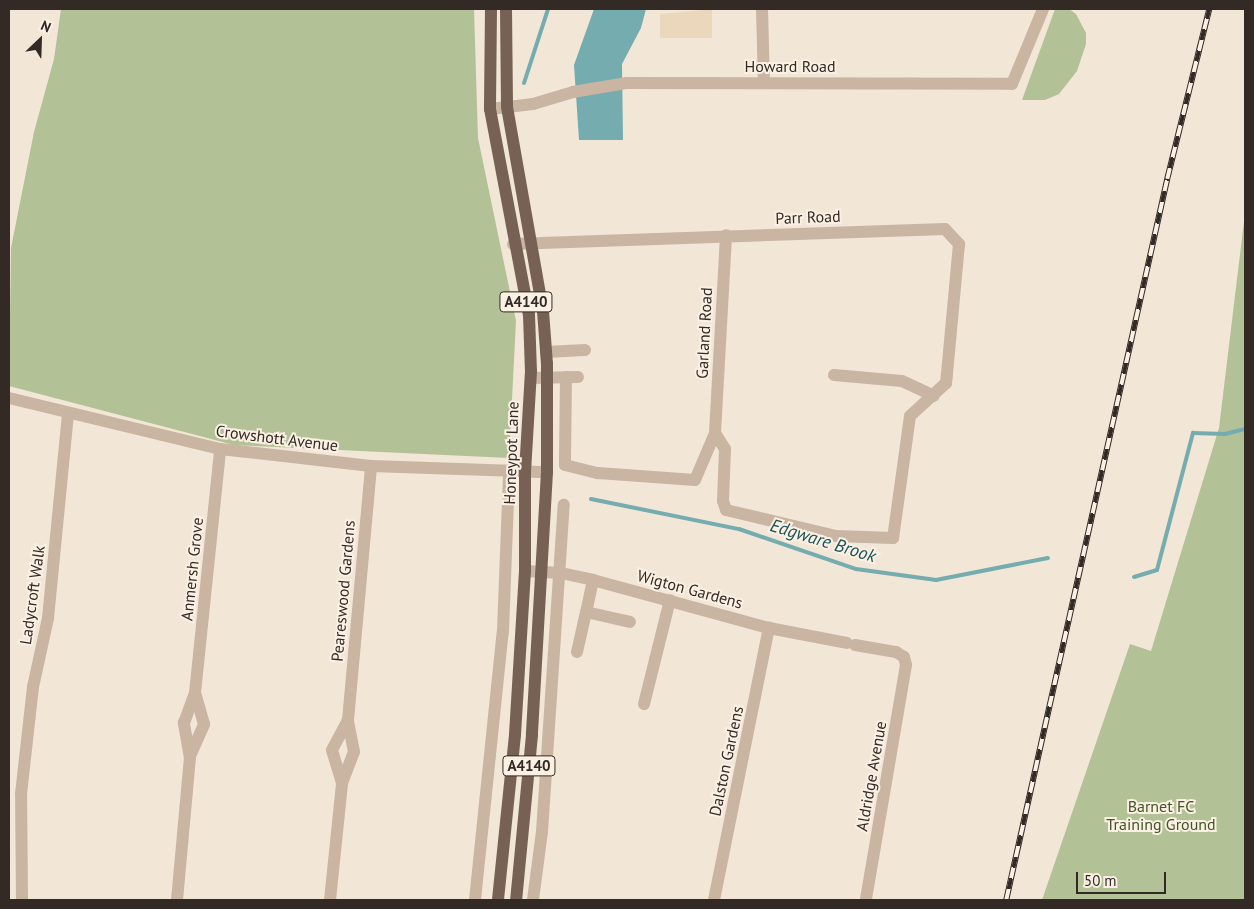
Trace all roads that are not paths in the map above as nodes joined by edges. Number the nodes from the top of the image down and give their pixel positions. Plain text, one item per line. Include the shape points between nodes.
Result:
1 (490, 9) edge
2 (506, 9) edge
3 (762, 9) edge
4 (1043, 9) edge
5 (764, 83) junction
6 (507, 107) junction
7 (490, 109) junction
8 (726, 235) junction
9 (529, 241) junction
10 (513, 244) junction
11 (585, 350) dead end
12 (546, 352) junction
13 (834, 374) dead end
14 (531, 378) junction
15 (547, 378) junction
16 (934, 396) junction
17 (9, 398) edge
18 (68, 413) junction
19 (715, 433) junction
20 (220, 449) junction
21 (371, 466) junction
22 (525, 471) junction
23 (509, 472) junction
24 (547, 472) junction
25 (564, 505) dead end
26 (525, 571) junction
27 (542, 572) junction
28 (561, 573) junction
29 (593, 580) junction
30 (670, 600) junction
31 (586, 612) junction
32 (630, 622) dead end
33 (769, 628) junction
34 (577, 652) dead end
35 (904, 657) joint
36 (195, 693) junction
37 (644, 704) dead end
38 (348, 720) junction
39 (190, 758) junction
40 (342, 783) junction
41 (22, 900) edge
42 (177, 900) edge
43 (330, 900) edge
44 (475, 900) edge
45 (498, 900) edge
46 (516, 900) edge
47 (533, 900) edge
48 (714, 900) edge
49 (866, 900) edge

1 - 7 main road, Honeypot Lane / A4140
2 - 6 main road, A4140
3 - 5 street
4 - 5 street, Howard Road via 1012,84
5 - 6 street, Howard Road via 627,83
6 - 7 street, Howard Road
6 - 9 main road, A4140
7 - 10 main road, Honeypot Lane / A4140
8 - 9 street, Parr Road
8 - 16 street, Parr Road via 945,229 959,244 946,383
8 - 19 street, Garland Road
9 - 10 street, Parr Road
9 - 12 main road, A4140 via 543,311
10 - 14 main road, Honeypot Lane / A4140 via 529,315
11 - 12 street
12 - 15 main road, A4140
13 - 16 street via 902,381
14 - 15 street
14 - 22 main road, Honeypot Lane / A4140
15 - 19 street via 572,377 565,465 598,473 695,480
15 - 24 main road, A4140
16 - 19 street via 910,416 893,538 836,536 726,510 723,501 725,449
17 - 18 street, Crowshott Avenue
18 - 20 street, Crowshott Avenue
18 - 41 street, Ladycroft Walk via 48,618 32,687 21,794
20 - 21 street, Crowshott Avenue
20 - 36 street, Anmersh Grove
21 - 23 street, Crowshott Avenue
21 - 38 street, Peareswood Gardens
22 - 23 street, Crowshott Avenue
22 - 24 street, Crowshott Avenue
22 - 26 main road, Honeypot Lane / A4140
23 - 44 street via 503,631
24 - 27 main road, A4140
25 - 28 street
26 - 27 street, Wigton Gardens
26 - 45 main road, Honeypot Lane / A4140 via 515,735
27 - 28 street, Wigton Gardens
27 - 46 main road, A4140 via 532,735
28 - 29 street, Wigton Gardens
28 - 47 street via 542,832
29 - 30 street, Wigton Gardens
29 - 31 street
30 - 33 street, Wigton Gardens
30 - 37 street
31 - 32 street
31 - 34 street
33 - 35 street, Wigton Gardens via 896,652
33 - 48 street, Dalston Gardens
35 - 49 street, Aldridge Avenue via 905,678
36 - 39 street, Anmersh Grove via 184,723
36 - 39 street, Anmersh Grove via 204,724
38 - 40 street, Peareswood Gardens via 354,752
38 - 40 street, Peareswood Gardens via 332,750
39 - 42 street, Anmersh Grove
40 - 43 street, Peareswood Gardens

